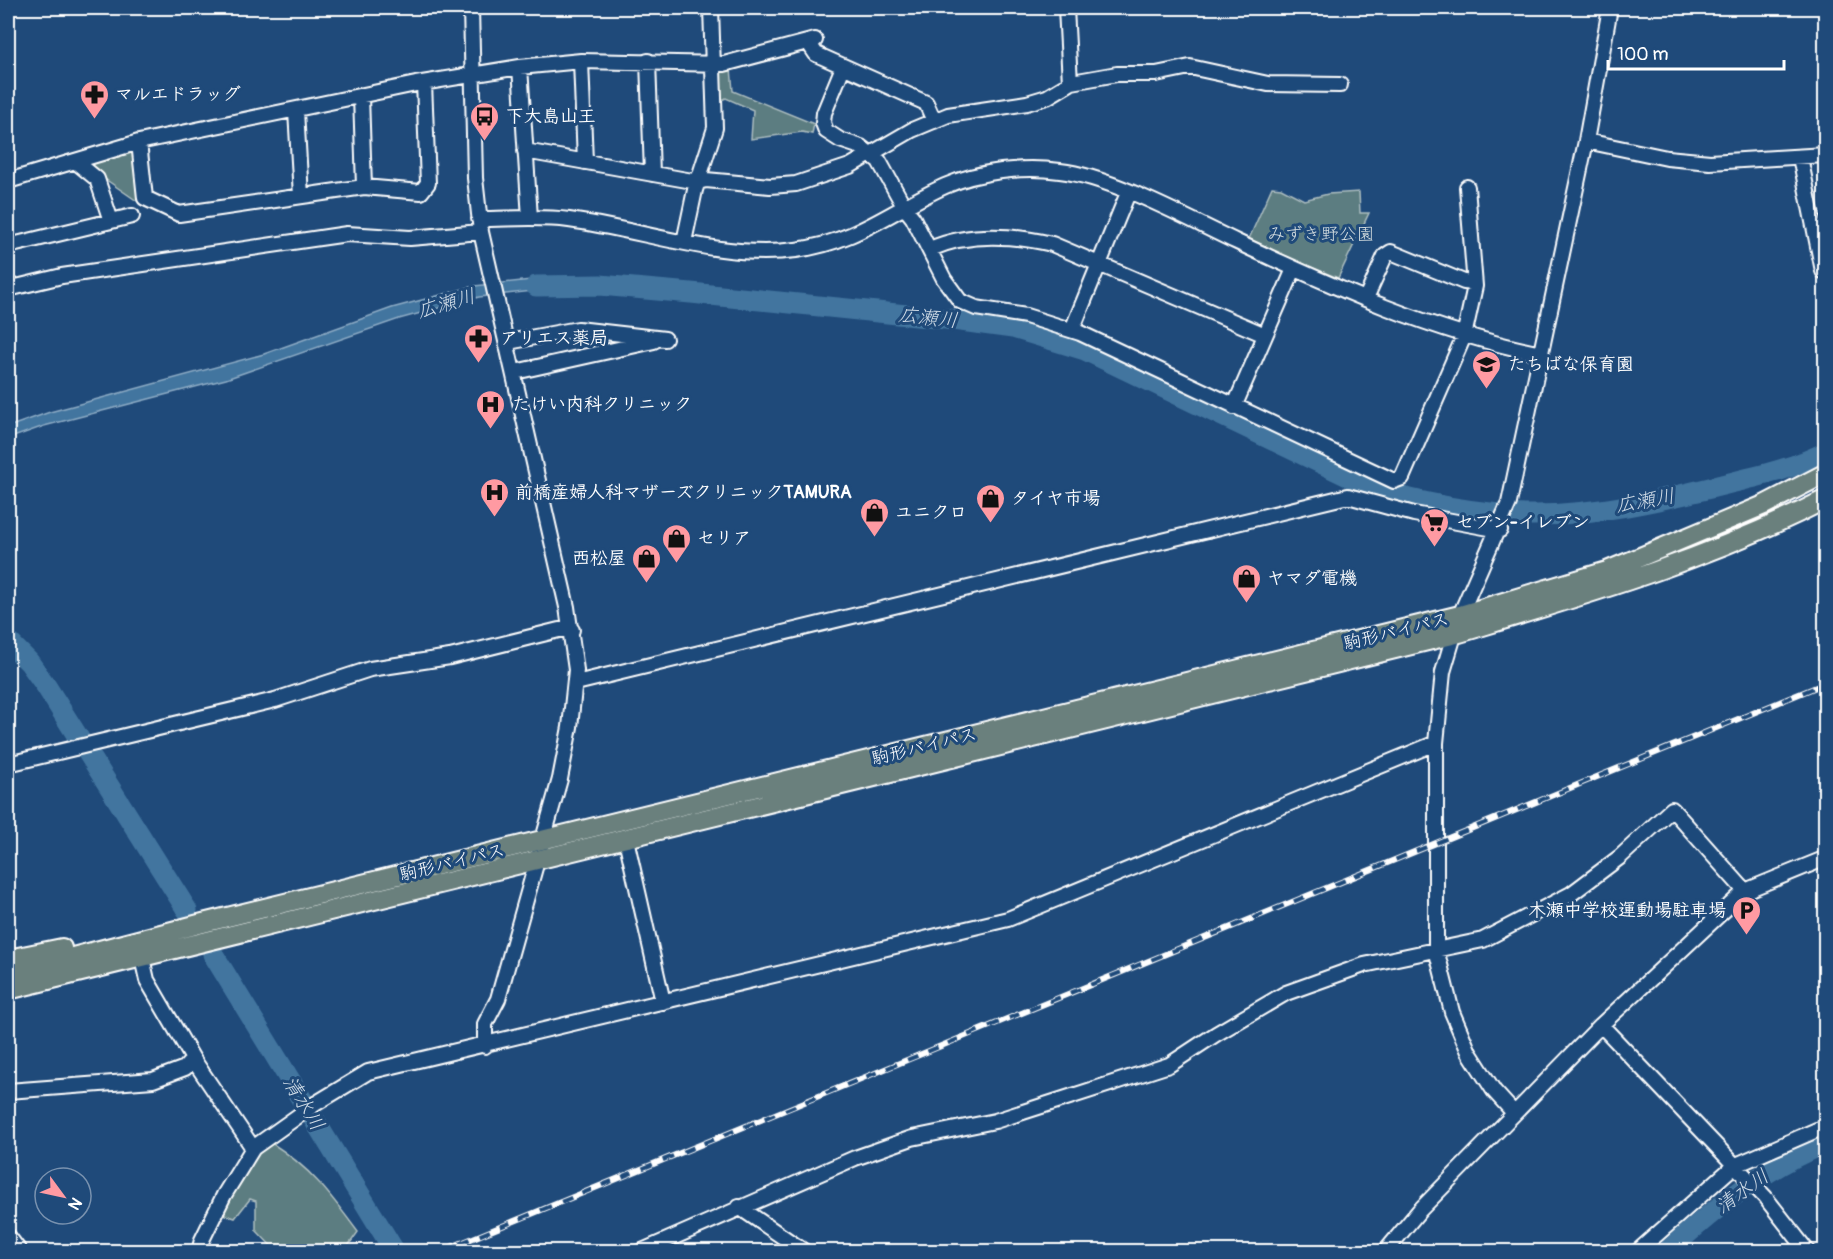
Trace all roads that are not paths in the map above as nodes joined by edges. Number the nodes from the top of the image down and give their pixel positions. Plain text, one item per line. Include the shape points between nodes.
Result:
1 (471, 8) edge
2 (711, 8) edge
3 (1066, 8) edge
4 (1610, 8) edge
5 (581, 61) junction
6 (648, 61) junction
7 (711, 64) junction
8 (520, 67) junction
9 (843, 67) junction
10 (471, 75) junction
11 (424, 83) junction
12 (1070, 83) junction
13 (1340, 85) dead end
14 (361, 96) junction
15 (296, 111) junction
16 (934, 121) junction
17 (1586, 141) junction
18 (139, 142) junction
19 (525, 151) junction
20 (872, 154) junction
21 (1826, 155) edge
22 (1800, 157) junction
23 (75, 161) junction
24 (585, 162) junction
25 (652, 174) junction
26 (8, 181) edge
27 (698, 183) junction
28 (364, 187) junction
29 (1467, 187) dead end
30 (1128, 193) junction
31 (300, 196) junction
32 (905, 208) junction
33 (132, 216) dead end
34 (530, 219) junction
35 (111, 221) junction
36 (480, 225) junction
37 (684, 242) junction
38 (8, 246) edge
39 (930, 249) junction
40 (1098, 263) junction
41 (1294, 269) junction
42 (1823, 271) dead end
43 (1474, 283) junction
44 (8, 289) edge
45 (1366, 298) junction
46 (1072, 330) junction
47 (1265, 335) junction
48 (1464, 336) junction
49 (508, 342) junction
50 (1542, 354) junction
51 (515, 372) junction
52 (1234, 407) junction
53 (1826, 473) edge
54 (1826, 499) edge
55 (1501, 526) junction
56 (1460, 615) junction
57 (572, 630) junction
58 (1456, 634) junction
59 (576, 683) junction
60 (1030, 728) dead end
61 (972, 734) junction
62 (1437, 743) junction
63 (8, 764) edge
64 (626, 839) junction
65 (543, 840) junction
66 (1826, 858) edge
67 (537, 859) junction
68 (1745, 891) junction
69 (155, 936) junction
70 (1436, 949) junction
71 (142, 958) junction
72 (8, 959) edge
73 (121, 963) junction
74 (8, 974) edge
75 (8, 990) edge
76 (8, 1001) edge
77 (663, 1002) junction
78 (1601, 1025) junction
79 (485, 1046) junction
80 (193, 1059) junction
81 (8, 1091) edge
82 (1514, 1113) junction
83 (1826, 1126) edge
84 (253, 1148) junction
85 (1734, 1166) junction
86 (739, 1207) junction
87 (8, 1236) edge
88 (20, 1251) edge
89 (199, 1251) edge
90 (640, 1251) edge
91 (805, 1251) edge
92 (1385, 1251) edge
93 (1637, 1251) edge
94 (1806, 1251) edge

1 - 10 street
2 - 7 street
3 - 12 street
4 - 17 street
5 - 6 street
5 - 8 street
5 - 24 street
6 - 7 street
6 - 25 street
7 - 9 street via 747,59 811,41 816,54
7 - 27 street via 715,128
8 - 10 street
8 - 19 street
9 - 16 street via 926,103
9 - 20 street via 823,123 832,136
10 - 11 street
10 - 36 street
11 - 14 street
11 - 28 street via 428,183 421,192
12 - 13 street via 1190,67 1268,84
12 - 16 street via 1047,97 974,109
14 - 15 street
14 - 28 street
15 - 18 street
15 - 31 street
16 - 20 street
17 - 22 street via 1667,158 1710,162
17 - 50 street
18 - 23 street
18 - 31 street via 145,198 178,213
19 - 24 street
19 - 34 street
20 - 27 street via 850,166 796,184 770,186 706,180
20 - 32 street
21 - 22 street
22 - 42 street
23 - 26 street
23 - 35 street via 97,180
24 - 25 street
25 - 27 street
27 - 37 street
28 - 31 street
29 - 43 street
30 - 32 street via 1062,171 1019,170 973,176
30 - 40 street
30 - 41 street
32 - 37 street via 853,235 800,250 747,252
32 - 39 street
33 - 35 street
34 - 36 street
34 - 37 street via 568,220
35 - 38 street
36 - 44 street via 410,238 347,234 62,276
36 - 49 street
39 - 40 street via 976,238 1019,238 1052,244
39 - 46 street via 944,279 966,305 1026,316
40 - 46 street
40 - 47 street
41 - 45 street
41 - 47 street
43 - 45 street via 1392,252 1385,256
43 - 48 street
45 - 48 street
46 - 52 street
47 - 52 street
48 - 50 street
48 - 52 street via 1398,481 1363,469
49 - 51 street
49 - 51 street via 578,329 665,339
50 - 55 street
51 - 57 street
53 - 56 main road, 駒形バイパス via 1764,505 1607,571
54 - 58 main road, 駒形バイパス via 1691,560
55 - 56 street
55 - 59 street via 1414,514 1348,496
56 - 58 street
56 - 61 main road, 駒形バイパス
57 - 59 street
57 - 63 street via 450,657 370,669 275,700
58 - 62 street via 1443,672
58 - 64 main road, 駒形バイパス
59 - 65 street via 564,763
60 - 61 main road via 1002,735
61 - 65 main road, 駒形バイパス
62 - 70 street
62 - 77 street via 1008,919
64 - 67 main road, 駒形バイパス
64 - 77 street
65 - 67 street
65 - 69 main road, 駒形バイパス
66 - 68 street
67 - 71 main road, 駒形バイパス
67 - 79 street via 498,999 485,1024
68 - 70 street via 1672,809 1620,857 1571,894 1484,940
68 - 78 street
69 - 72 main road via 108,938
69 - 74 main road, 駒形バイパス
70 - 82 street via 1452,1012 1469,1052 1494,1091
70 - 86 street via 1364,965 1286,993 1169,1065 995,1121 912,1138
71 - 73 main road, 駒形バイパス
71 - 80 street via 147,980
73 - 75 main road, 駒形バイパス
73 - 76 main road
77 - 79 street
78 - 82 street
78 - 85 street
79 - 84 street via 368,1072
80 - 81 street via 185,1068 153,1080
80 - 84 street
82 - 92 street
83 - 85 street
84 - 89 street via 215,1213
85 - 93 street
85 - 94 street via 1765,1197
86 - 90 street
86 - 91 street
87 - 88 street

